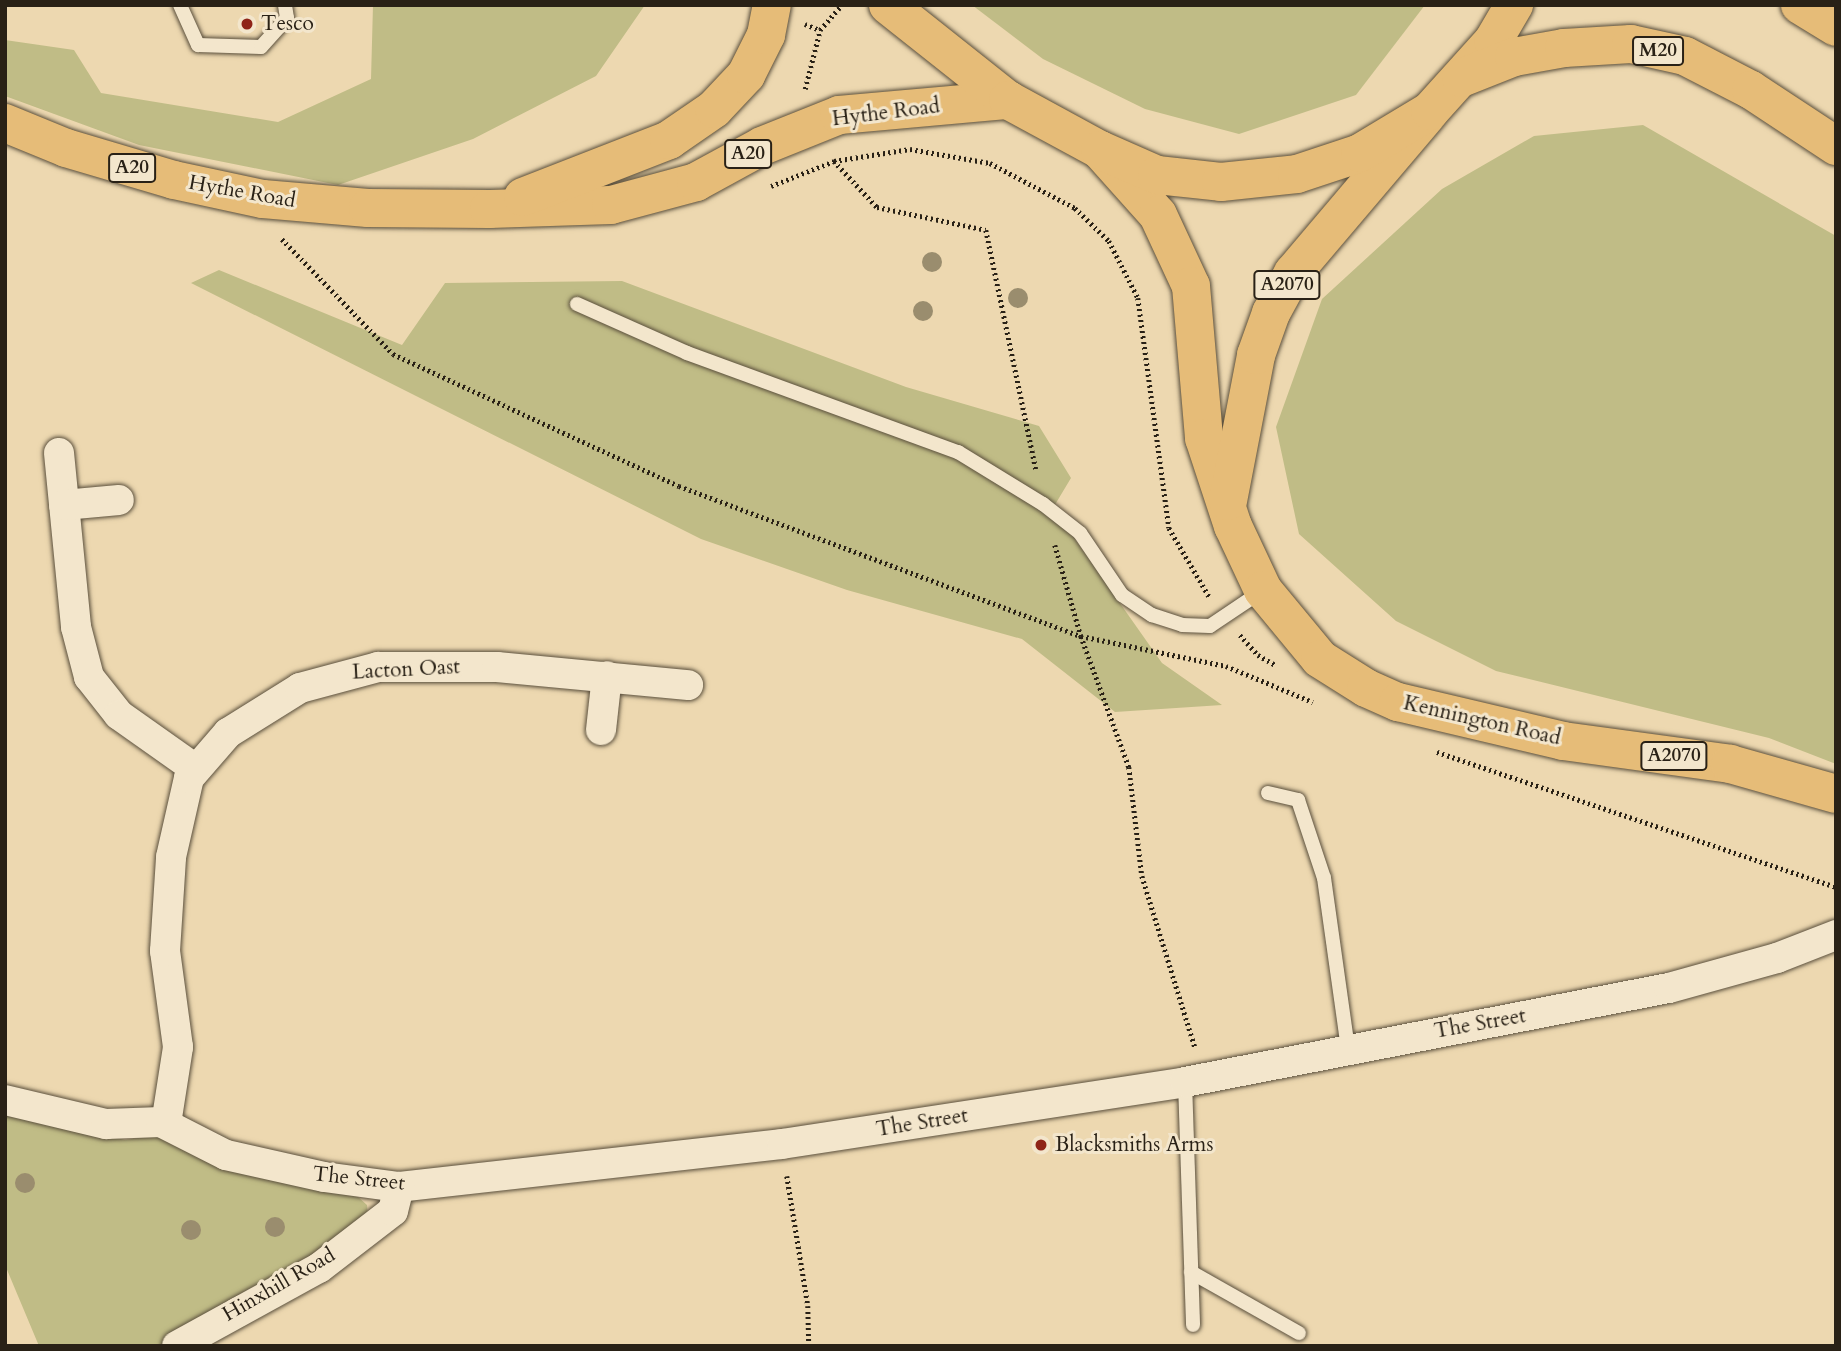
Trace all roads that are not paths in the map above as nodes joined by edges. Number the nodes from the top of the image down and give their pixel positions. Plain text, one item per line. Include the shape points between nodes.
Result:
1 (180, 5) edge
2 (285, 5) edge
3 (772, 5) edge
4 (888, 5) edge
5 (1514, 5) edge
6 (1800, 5) edge
7 (1836, 27) edge
8 (1461, 78) junction
9 (1008, 100) junction
10 (1430, 111) junction
11 (5, 123) edge
12 (1836, 146) edge
13 (1100, 150) junction
14 (488, 209) junction
15 (578, 304) dead end
16 (59, 453) dead end
17 (119, 500) dead end
18 (1228, 501) junction
19 (64, 505) junction
20 (1263, 590) junction
21 (607, 676) junction
22 (688, 685) dead end
23 (601, 730) dead end
24 (194, 768) junction
25 (1268, 793) dead end
26 (1836, 794) edge
27 (1836, 935) edge
28 (1348, 1048) junction
29 (1194, 1080) junction
30 (5, 1100) edge
31 (166, 1124) junction
32 (399, 1187) junction
33 (1191, 1272) junction
34 (1193, 1325) dead end
35 (1299, 1333) dead end
36 (177, 1346) edge

1 - 2 lane via 198,45 261,47 287,18
3 - 14 main road, Hythe Road / A20 via 766,35 746,75 714,109 669,140
4 - 9 main road
5 - 8 main road via 1493,41
6 - 7 main road
8 - 10 main road
8 - 12 main road, M20 via 1514,57 1631,44 1685,56 1751,90
9 - 13 main road
9 - 14 main road, Hythe Road / A20 via 839,115 762,146 696,182 611,205
10 - 13 main road via 1360,153 1297,174 1221,182 1170,176
10 - 18 main road, Kennington Road / A2070 via 1293,273 1271,313 1256,355
11 - 14 main road, Hythe Road / A20 via 66,148 174,180 263,199 368,208
13 - 18 main road, Kennington Road / A2070 via 1158,215 1191,286 1203,439
15 - 20 lane via 687,353 958,452 1043,504 1080,533 1122,595 1152,615 1182,625 1210,626
16 - 19 street
17 - 19 street
18 - 20 main road, Kennington Road / A2070 via 1233,526
19 - 24 street via 78,641 92,684 119,715
20 - 26 main road, Kennington Road / A2070 via 1320,659 1398,702 1563,741 1730,764
21 - 22 street, Lacton Oast
21 - 23 street
21 - 24 street, Lacton Oast via 425,665 334,675 264,707 214,745
24 - 31 street, Lacton Oast via 179,810 167,895 165,951 178,1047
25 - 28 lane via 1298,800 1324,878
27 - 28 street, The Street via 1777,958 1670,988
28 - 29 street, The Street
29 - 32 street, The Street via 782,1144
29 - 33 lane
30 - 31 street, The Street via 106,1124
31 - 32 street, The Street via 226,1155 324,1177
32 - 36 street, Hinxhill Road via 393,1211 319,1268
33 - 34 lane
33 - 35 lane

